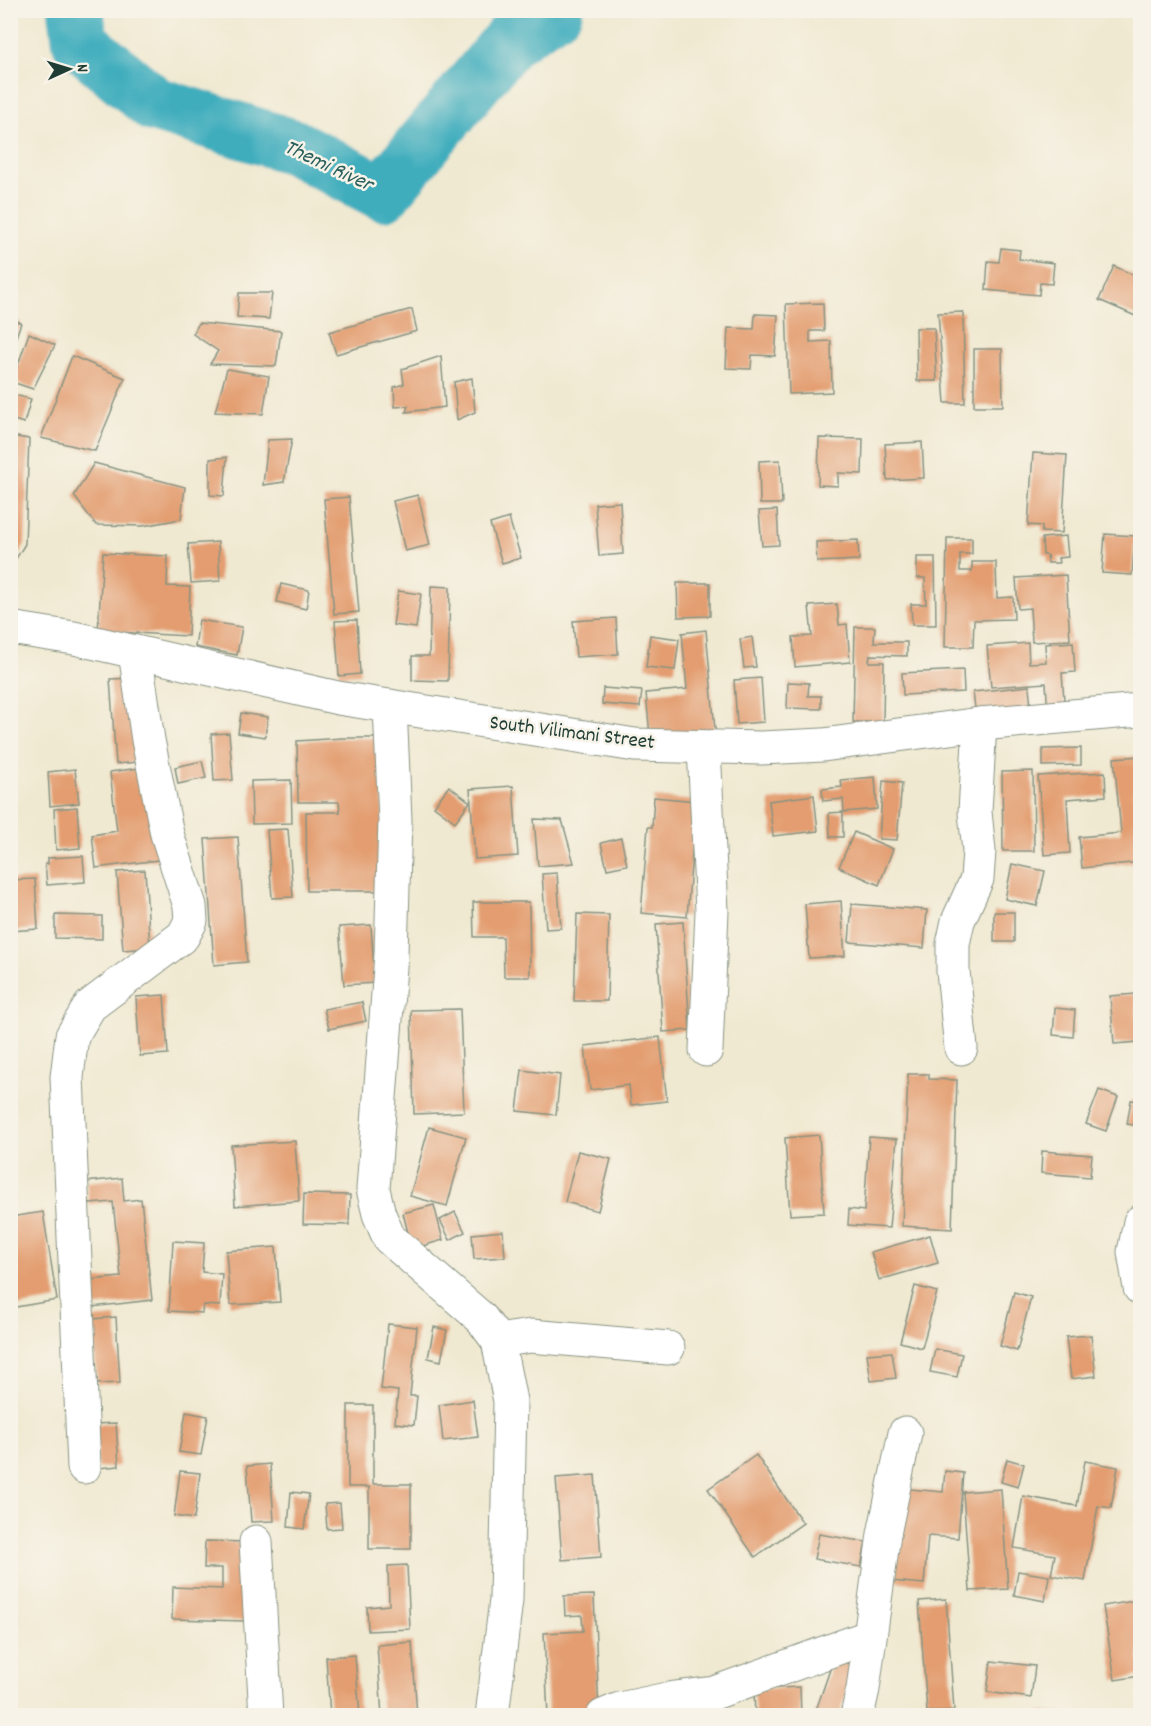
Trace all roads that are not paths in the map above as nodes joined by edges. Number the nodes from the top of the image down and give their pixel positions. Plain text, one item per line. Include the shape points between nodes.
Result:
1 (10, 628) edge
2 (135, 652) junction
3 (390, 706) junction
4 (1140, 710) edge
5 (980, 724) junction
6 (704, 748) junction
7 (961, 1047) dead end
8 (706, 1050) dead end
9 (1140, 1222) edge
10 (1140, 1288) edge
11 (498, 1341) junction
12 (668, 1348) dead end
13 (905, 1433) dead end
14 (84, 1467) dead end
15 (256, 1542) dead end
16 (868, 1637) junction
17 (266, 1716) edge
18 (492, 1716) edge
19 (603, 1716) edge
20 (857, 1716) edge

1 - 2 street, South Vilimani Street
2 - 3 street, South Vilimani Street
2 - 14 street via 167,834 190,906 191,921 183,936 90,1006 72,1036 67,1077
3 - 6 street, South Vilimani Street via 635,745
3 - 11 street via 395,843 374,1188 389,1238 481,1318
4 - 5 street, South Vilimani Street
5 - 6 street, South Vilimani Street via 823,745
5 - 7 street via 975,812 977,879 958,921 953,944
6 - 8 street via 712,911
9 - 10 street via 1134,1252
11 - 12 street via 531,1336
11 - 18 street via 510,1401 506,1600
13 - 16 street
15 - 17 street
16 - 19 street via 714,1693 667,1699
16 - 20 street

